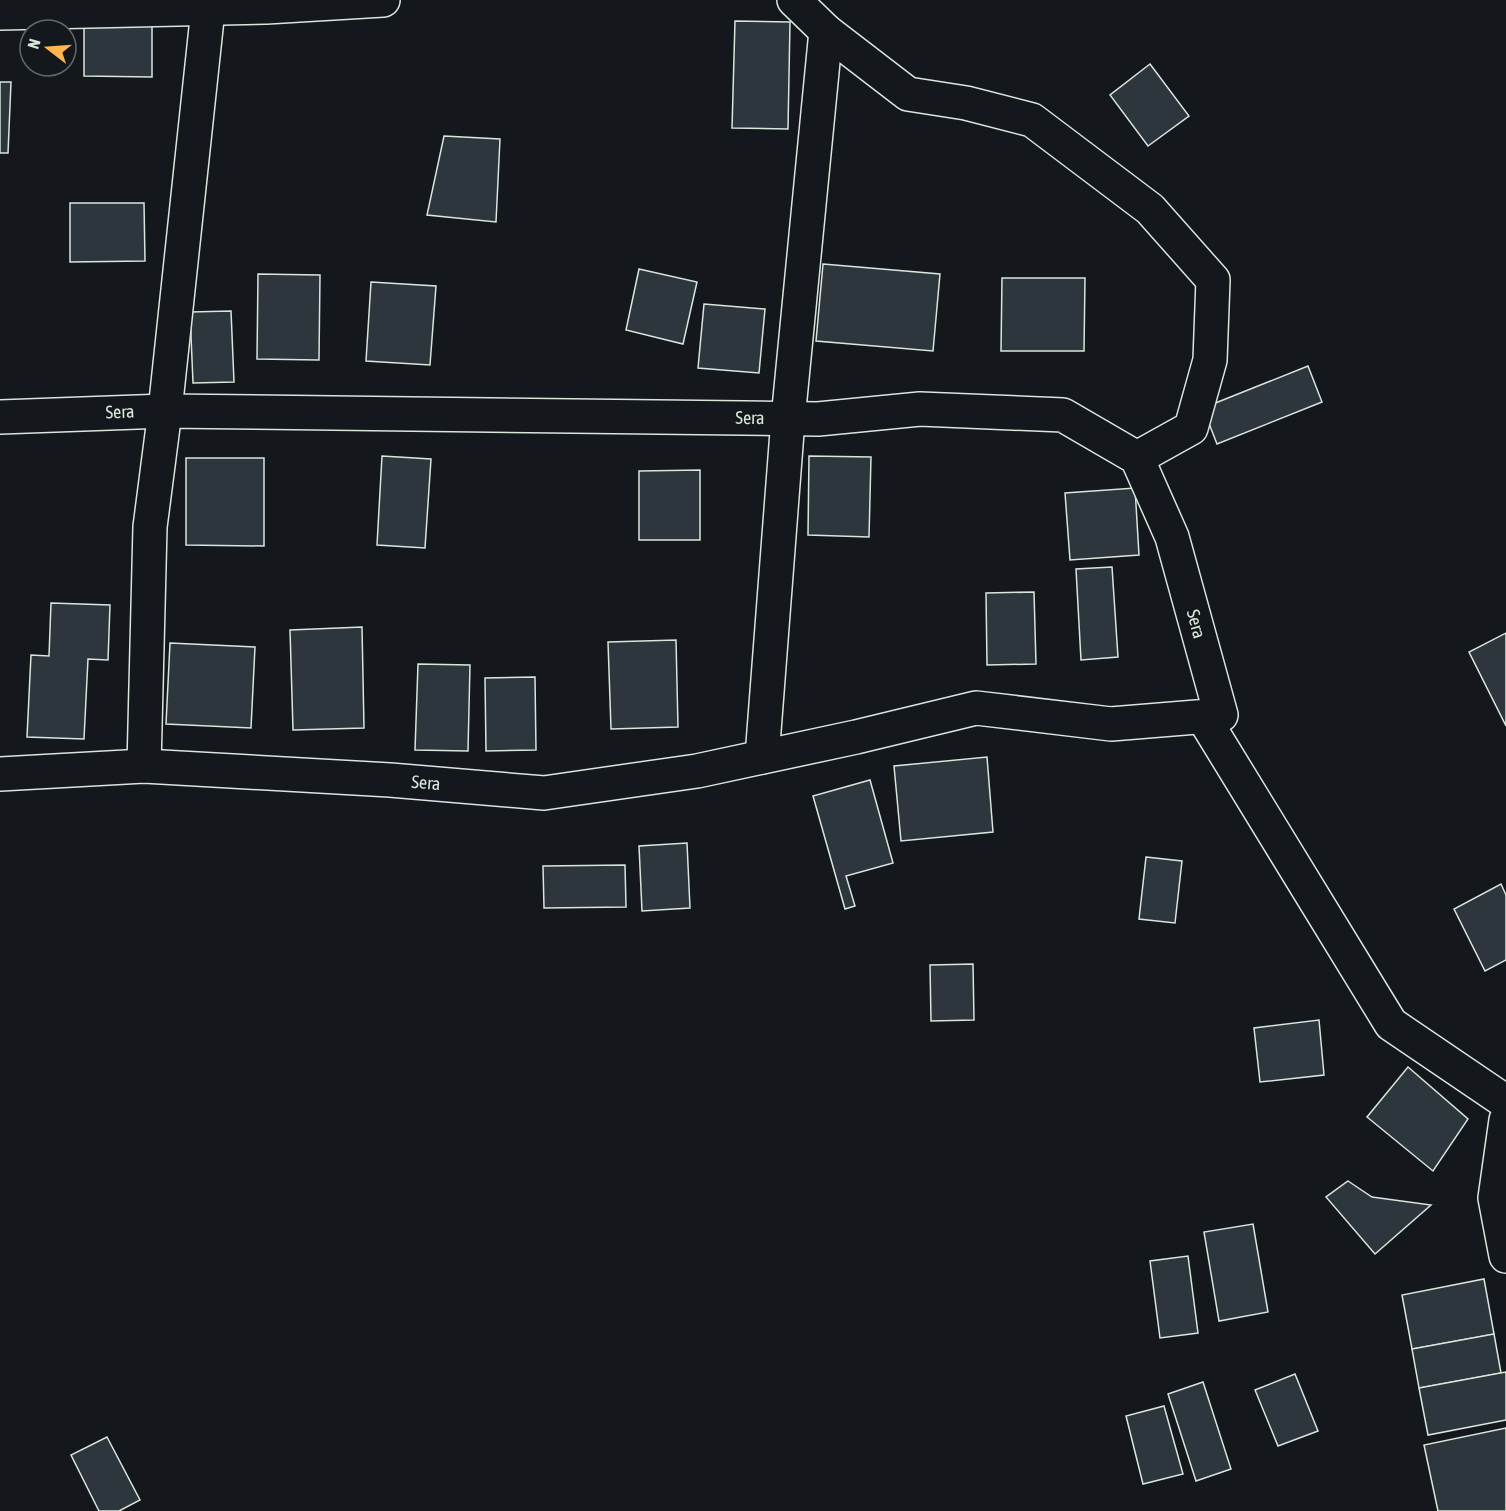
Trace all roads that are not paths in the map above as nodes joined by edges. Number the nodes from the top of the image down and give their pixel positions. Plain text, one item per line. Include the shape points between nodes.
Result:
1 (383, 0) edge
2 (794, 0) edge
3 (208, 4) edge
4 (0, 13) edge
5 (826, 31) junction
6 (165, 411) junction
7 (0, 417) edge
8 (788, 419) junction
9 (1137, 458) junction
10 (1203, 717) junction
11 (762, 757) junction
12 (144, 766) junction
13 (0, 774) edge
14 (1506, 1102) edge
15 (1506, 1120) edge
16 (1506, 1256) edge

1 - 3 street
2 - 5 street
3 - 4 street
3 - 6 street
5 - 8 street
5 - 9 street via 908,94 966,102 1032,120 1150,209 1213,280 1210,360 1191,428
6 - 7 street, Sera
6 - 8 street, Sera
6 - 12 street via 150,527
8 - 9 street, Sera via 920,409 1063,415
8 - 11 street
9 - 10 street, Sera via 1172,537 1221,715
10 - 11 street, Sera via 1111,724 976,708
10 - 14 street via 1391,1024
11 - 12 street, Sera via 697,771 544,793
12 - 13 street, Sera
15 - 16 street via 1495,1198

